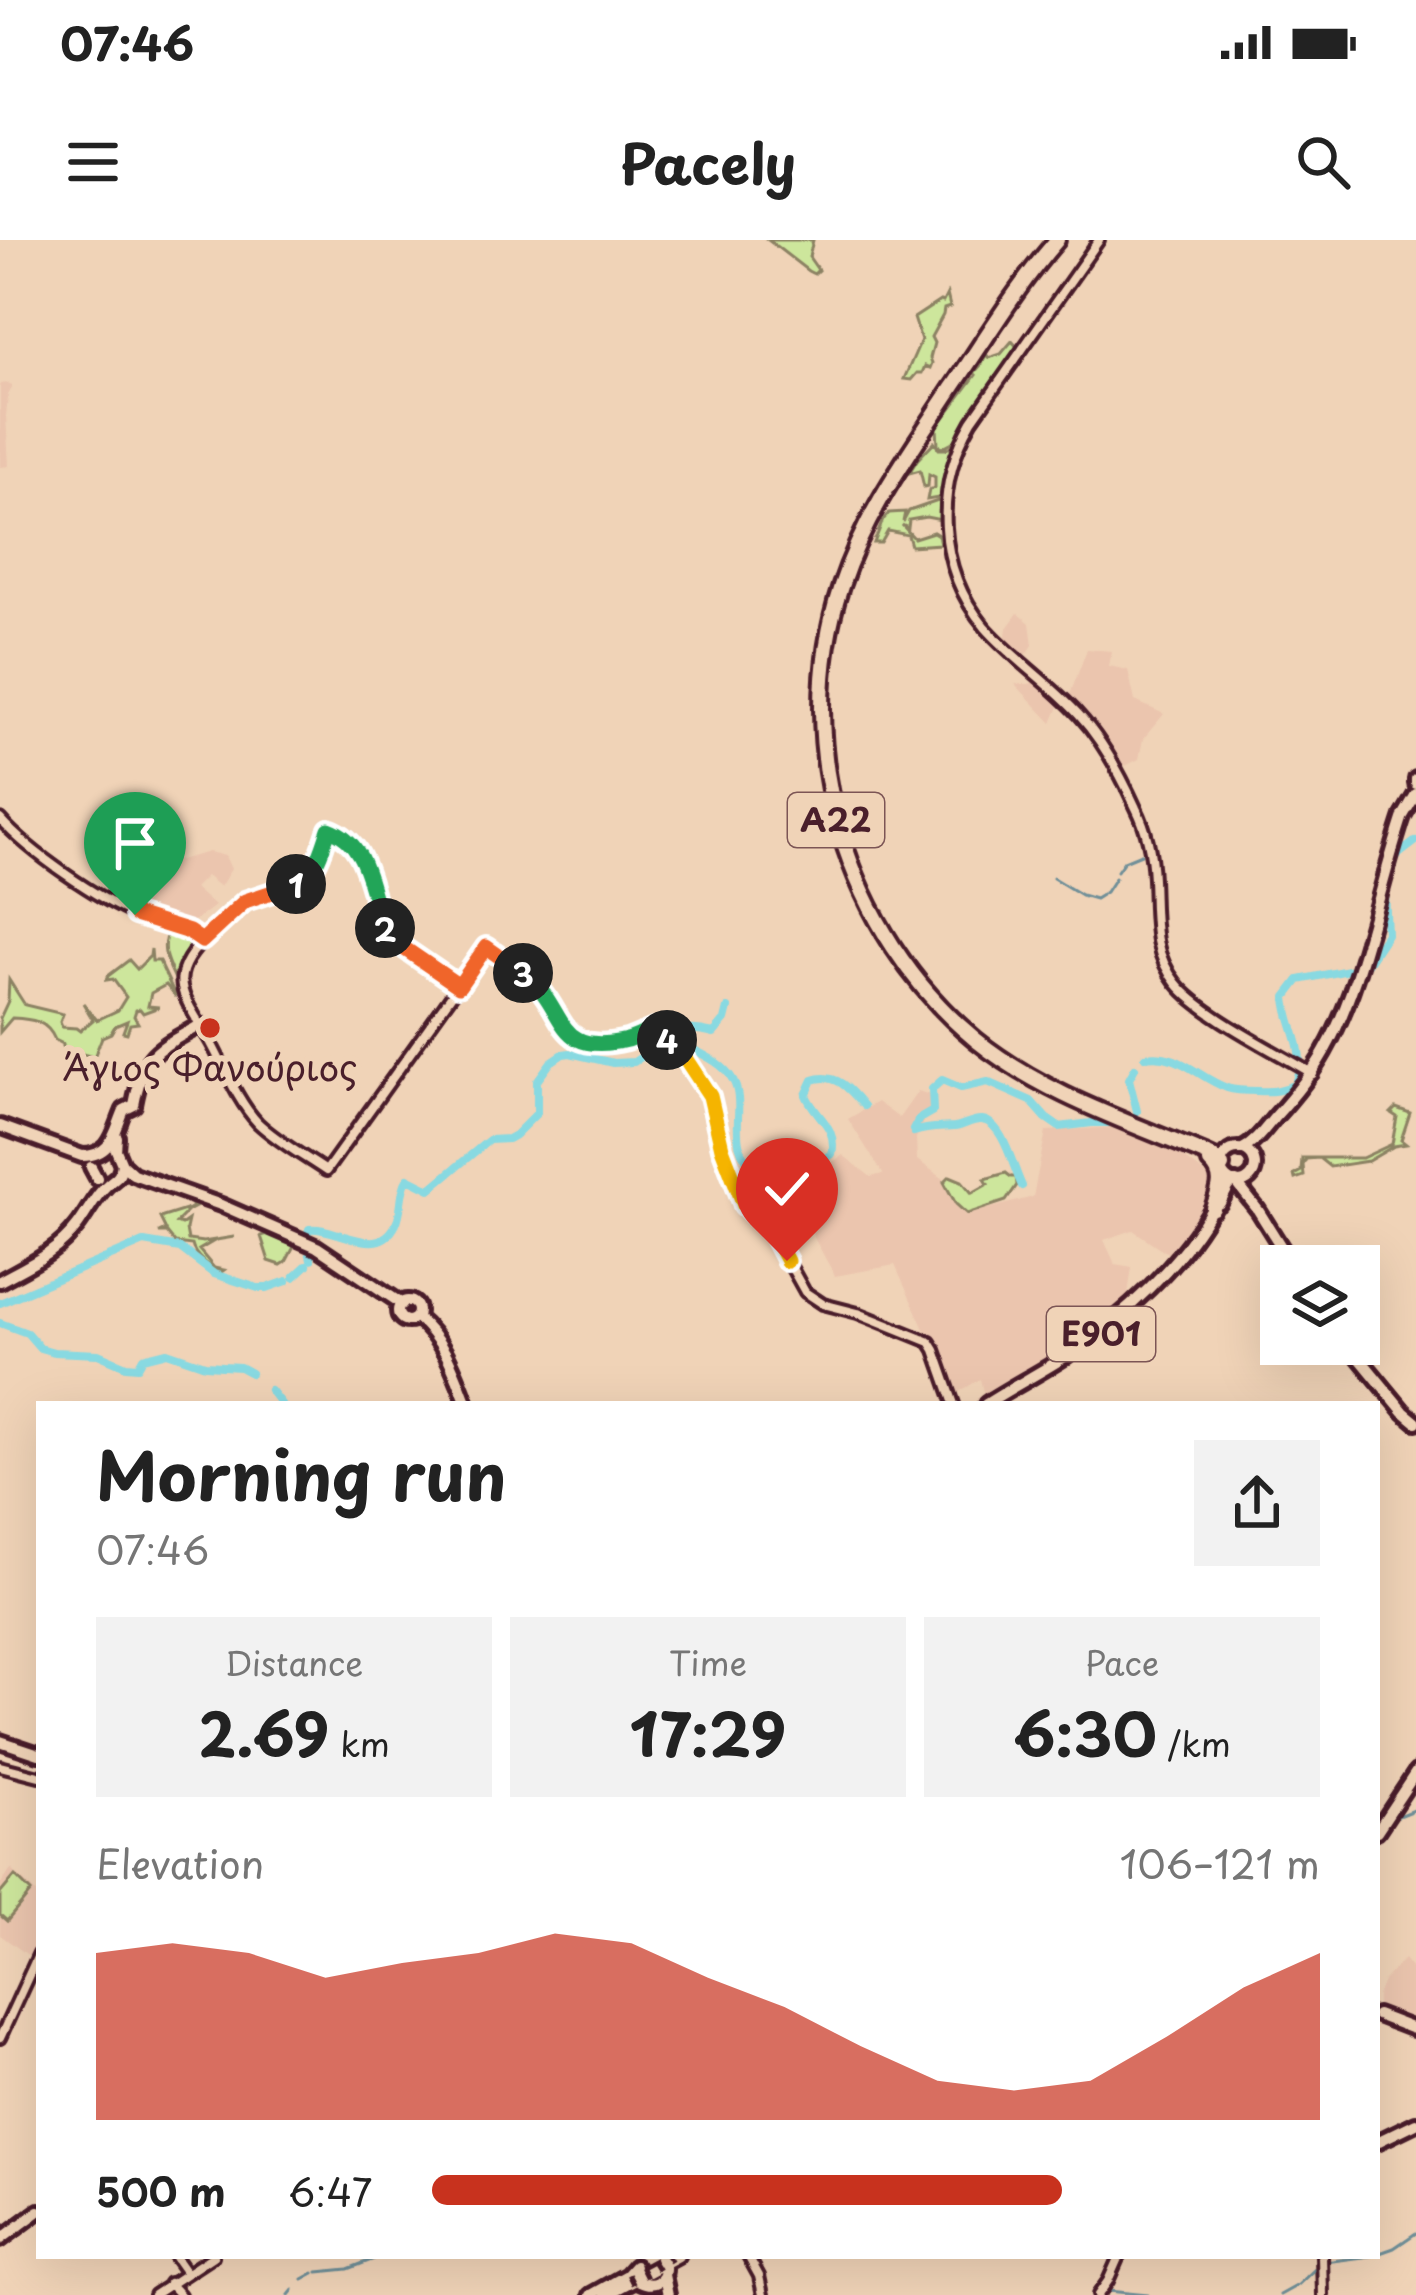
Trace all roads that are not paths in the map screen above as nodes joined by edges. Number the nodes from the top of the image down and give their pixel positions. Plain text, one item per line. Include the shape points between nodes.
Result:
1 (1060, 240) edge
2 (1099, 240) edge
3 (1416, 788) edge
4 (0, 819) edge
5 (202, 941) junction
6 (1352, 985) junction
7 (459, 986) junction
8 (200, 1025) junction
9 (979, 1039) junction
10 (1313, 1074) junction
11 (121, 1116) junction
12 (0, 1129) edge
13 (101, 1152) junction
14 (1236, 1168) junction
15 (118, 1170) junction
16 (94, 1173) junction
17 (1213, 1208) junction
18 (1280, 1245) edge
19 (0, 1278) edge
20 (1365, 1365) edge
21 (464, 1401) edge
22 (953, 1401) edge
23 (995, 1401) edge
24 (995, 1401) edge
25 (1416, 1421) edge
26 (0, 1742) edge
27 (36, 1755) edge
28 (0, 1766) edge
29 (1416, 1769) edge
30 (36, 1775) edge
31 (1380, 1823) edge
32 (36, 1960) edge
33 (1380, 2014) edge
34 (1416, 2027) edge
35 (0, 2038) edge
36 (1416, 2123) edge
37 (1380, 2141) edge
38 (36, 2213) edge
39 (0, 2240) edge
40 (176, 2259) edge
41 (208, 2259) edge
42 (750, 2259) edge
43 (1119, 2259) edge
44 (668, 2262) edge
45 (1322, 2262) edge
46 (640, 2270) edge
47 (186, 2273) junction
48 (170, 2283) junction
49 (154, 2295) edge
50 (180, 2295) edge
51 (602, 2295) edge
52 (665, 2295) edge
53 (763, 2295) edge
54 (1098, 2295) edge
55 (1323, 2295) edge

1 - 9 highway, A22 via 1005,308 873,515 832,621 824,682 824,755 856,875 884,932
2 - 10 street via 963,437 950,470 950,556 980,620 1081,717 1135,805 1151,855 1159,952 1177,984
3 - 6 main road, E901
4 - 5 street via 92,890
5 - 7 street via 245,901 309,875 329,829 362,857 388,933
5 - 8 street via 181,976
6 - 10 main road, E901
6 - 10 main road, E901 via 1335,1042
7 - 8 street via 326,1171 254,1118
7 - 22 street via 486,947 539,985 578,1041 623,1041 654,1029 668,1040 710,1096 741,1200 777,1240 802,1290 930,1342
8 - 11 main road via 152,1054 134,1105
9 - 14 highway, A22 via 1047,1085
9 - 17 highway via 1090,1110 1212,1164 1220,1178
10 - 14 main road, E901
11 - 13 main road
11 - 15 main road
12 - 13 main road via 82,1156
12 - 16 main road via 75,1156
13 - 15 main road via 110,1151
13 - 16 main road
14 - 17 main road, E901
14 - 18 main road via 1246,1198
14 - 23 main road, E901 via 1167,1275 1081,1349
15 - 16 main road
15 - 19 main road via 60,1246
15 - 21 main road via 294,1238 401,1305 402,1318 414,1318 440,1351
16 - 19 main road via 94,1194 65,1233
17 - 24 main road, E901 via 1173,1264 1111,1321
20 - 25 main road
26 - 27 main road
28 - 30 street
29 - 31 main road
32 - 35 street
33 - 34 main road
36 - 37 main road
38 - 39 main road
40 - 47 street
41 - 47 street
42 - 53 street
43 - 54 street
44 - 46 main road via 658,2282
44 - 51 main road
44 - 52 main road
45 - 55 street
46 - 51 main road
46 - 51 main road via 628,2287
46 - 52 main road
47 - 48 street
48 - 49 street
48 - 50 street

